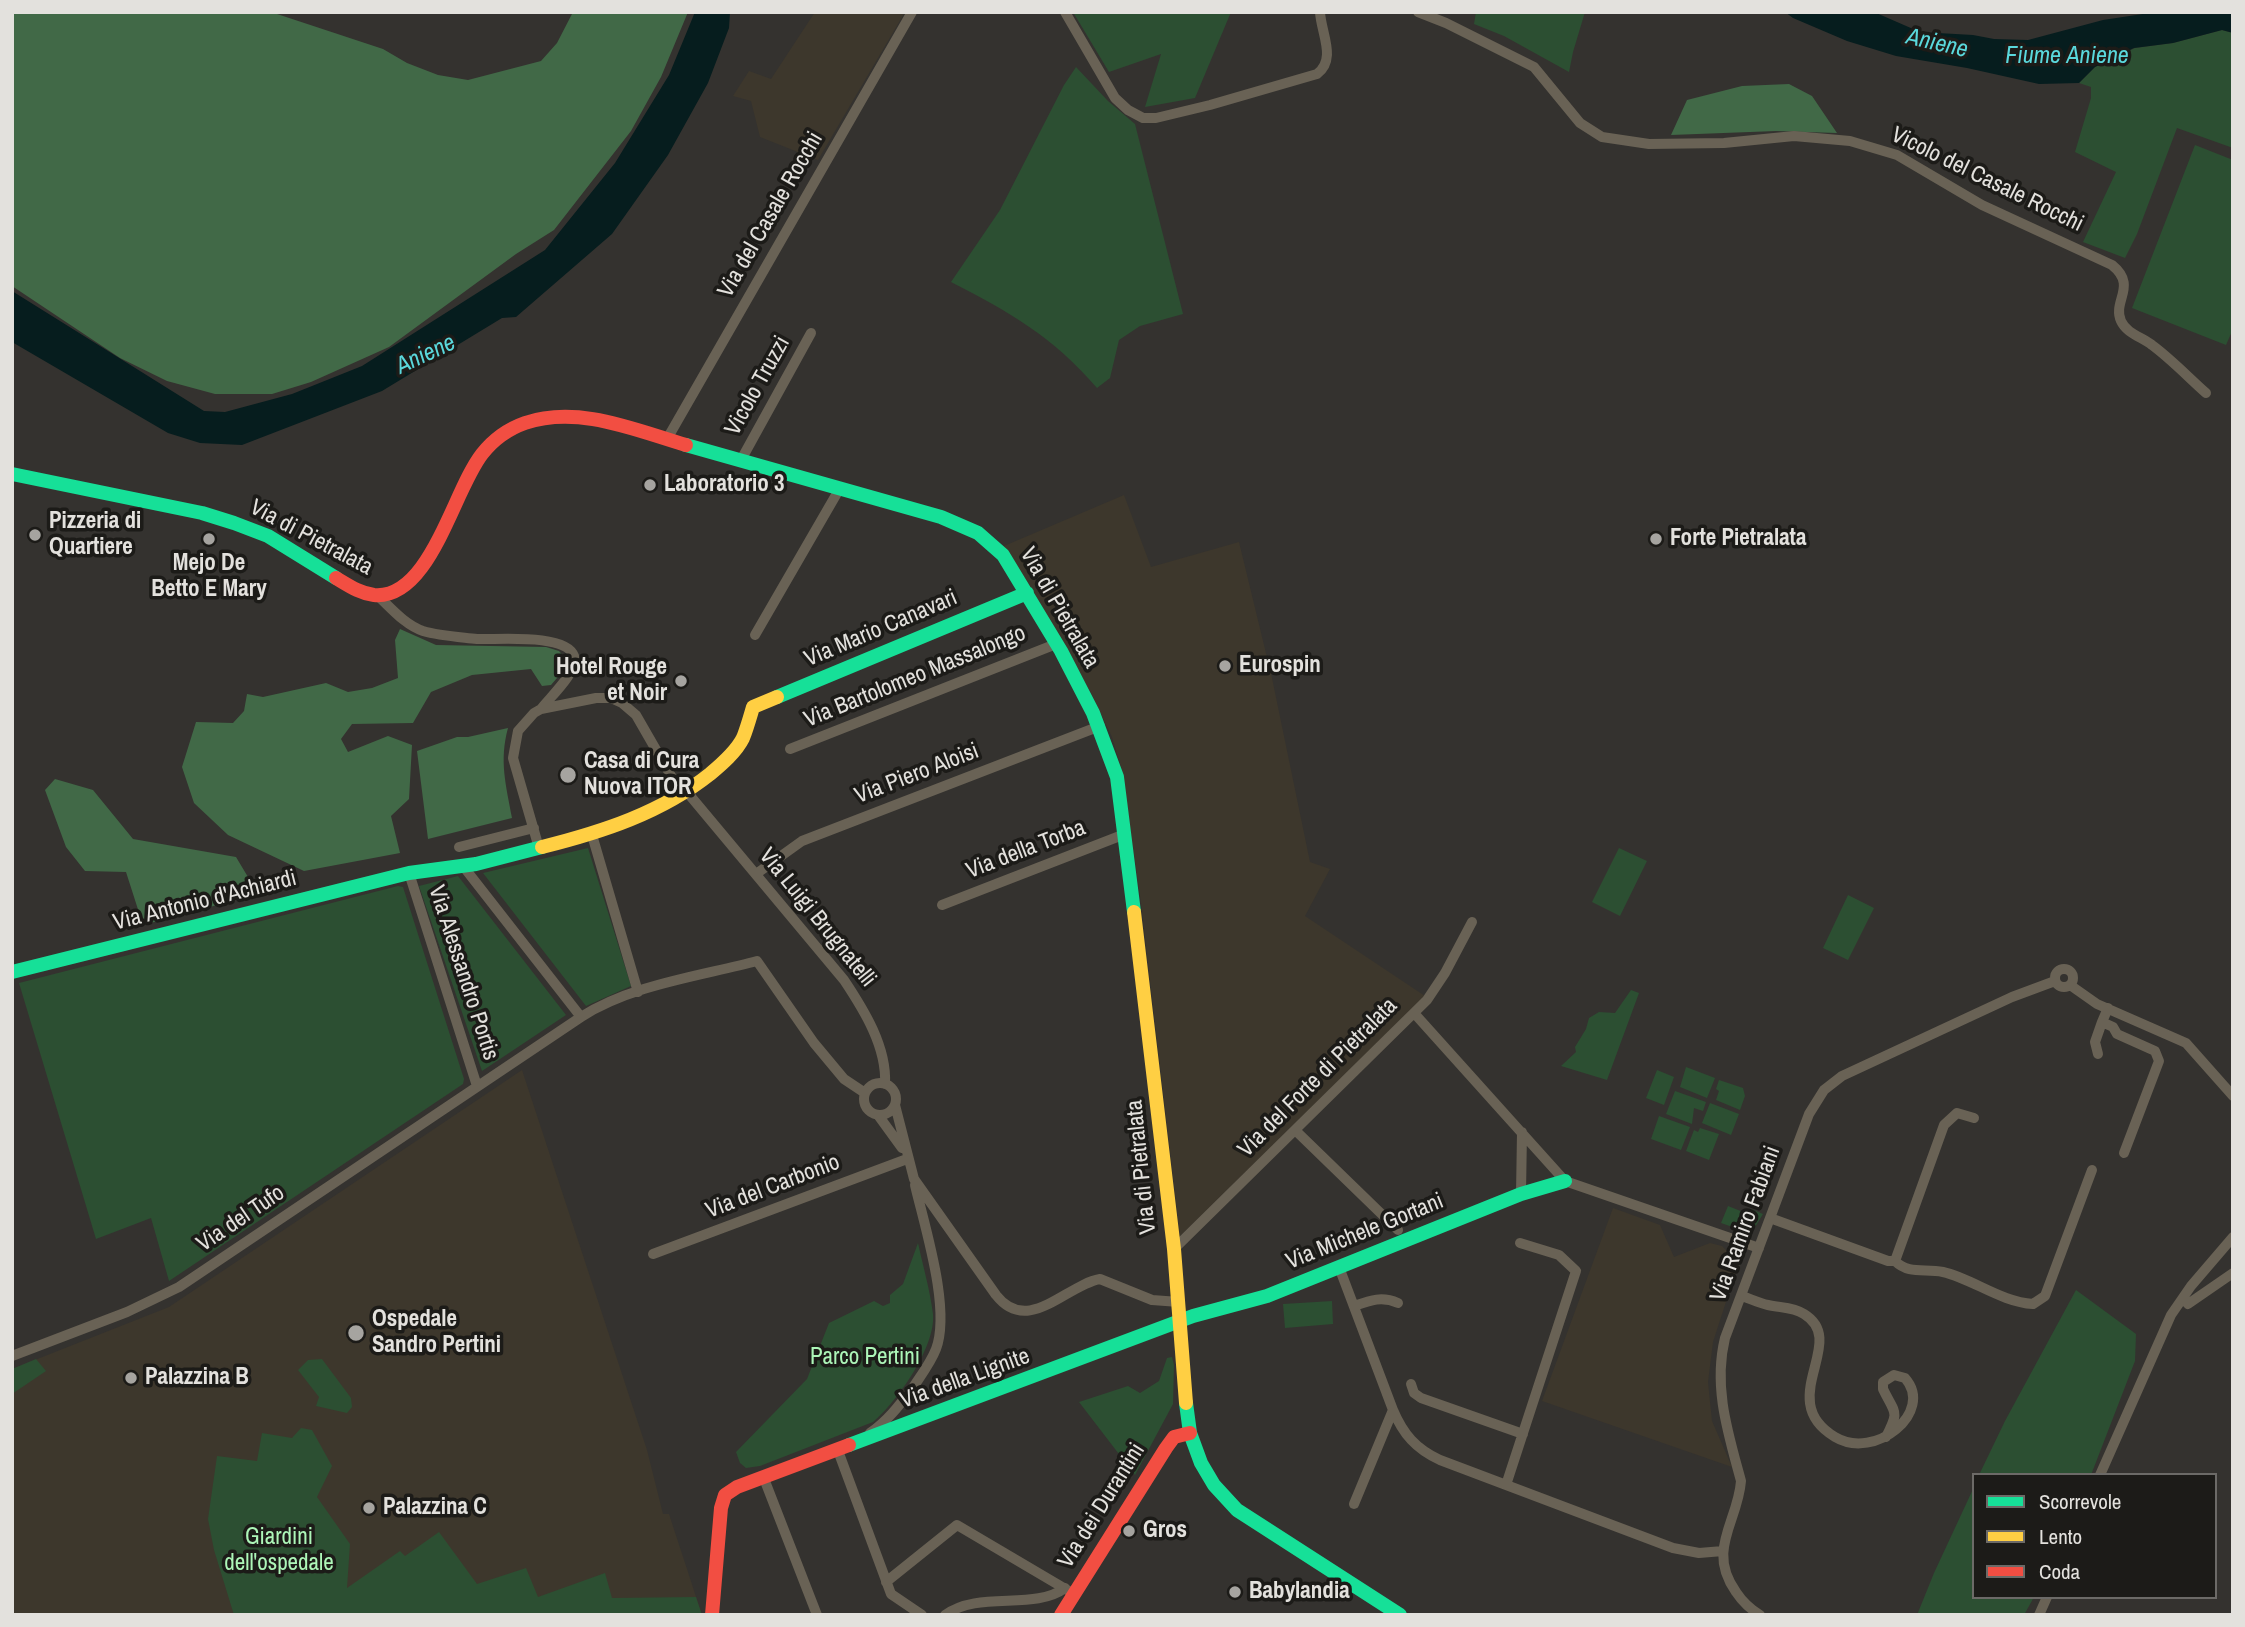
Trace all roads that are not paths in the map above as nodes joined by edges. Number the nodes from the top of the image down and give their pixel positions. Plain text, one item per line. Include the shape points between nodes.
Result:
1 (912, 12) edge
2 (1065, 12) edge
3 (1320, 12) edge
4 (1418, 12) edge
5 (811, 333) dead end
6 (2206, 393) dead end
7 (667, 439) junction
8 (741, 460) junction
9 (12, 474) edge
10 (840, 488) junction
11 (1027, 593) junction
12 (377, 595) junction
13 (755, 635) dead end
14 (1056, 644) junction
15 (753, 707) joint
16 (541, 709) junction
17 (1100, 726) junction
18 (790, 749) dead end
19 (687, 792) junction
20 (534, 828) junction
21 (1125, 834) junction
22 (592, 835) junction
23 (459, 847) dead end
24 (539, 848) junction
25 (463, 866) junction
26 (409, 873) junction
27 (756, 874) junction
28 (942, 905) dead end
29 (1472, 922) dead end
30 (12, 972) edge
31 (2055, 981) junction
32 (2070, 985) junction
33 (638, 992) junction
34 (2108, 1009) junction
35 (1414, 1013) junction
36 (581, 1017) junction
37 (2102, 1022) junction
38 (2098, 1054) dead end
39 (885, 1084) junction
40 (477, 1086) junction
41 (865, 1093) junction
42 (2233, 1096) edge
43 (895, 1105) junction
44 (878, 1115) junction
45 (1974, 1118) dead end
46 (1295, 1130) junction
47 (1522, 1132) junction
48 (2124, 1153) dead end
49 (906, 1156) junction
50 (2092, 1170) dead end
51 (914, 1179) junction
52 (1565, 1181) junction
53 (1521, 1194) junction
54 (1770, 1218) junction
55 (1398, 1230) dead end
56 (2233, 1237) edge
57 (1520, 1243) dead end
58 (1759, 1248) junction
59 (1174, 1249) junction
60 (653, 1254) dead end
61 (1895, 1261) junction
62 (1339, 1267) junction
63 (2233, 1273) edge
64 (1742, 1296) junction
65 (2183, 1298) junction
66 (1179, 1302) junction
67 (1398, 1303) dead end
68 (1354, 1306) junction
69 (1181, 1322) junction
70 (12, 1356) edge
71 (1411, 1384) dead end
72 (1393, 1410) junction
73 (895, 1411) junction
74 (901, 1427) junction
75 (1190, 1433) junction
76 (1522, 1434) junction
77 (1886, 1437) junction
78 (861, 1439) junction
79 (837, 1448) junction
80 (2101, 1473) edge
81 (763, 1476) junction
82 (1506, 1485) junction
83 (1354, 1504) dead end
84 (1723, 1551) junction
85 (886, 1582) junction
86 (1069, 1591) junction
87 (2046, 1599) edge
88 (712, 1615) edge
89 (817, 1615) edge
90 (922, 1615) edge
91 (945, 1615) edge
92 (1061, 1615) edge
93 (1399, 1615) edge
94 (1759, 1615) edge
95 (2039, 1615) edge

1 - 7 street, Via del Casale Rocchi
2 - 3 street via 1115,98 1133,114 1150,119 1317,74 1328,57
4 - 6 street, Vicolo del Casale Rocchi via 1534,67 1580,123 1602,137 1649,144 1812,136 1897,155 1982,205 2115,268 2124,284 2123,324
5 - 8 street, Vicolo Truzzi
7 - 8 street, Via di Pietralata
7 - 12 street, Via di Pietralata via 579,417 535,421 507,432 474,467 421,571 403,589
8 - 10 street, Via di Pietralata
9 - 12 street, Via di Pietralata via 234,523 268,536 355,590
10 - 11 street, Via di Pietralata via 973,529 1002,554
10 - 13 street
11 - 14 street, Via di Pietralata
11 - 15 street, Via Mario Canavari
12 - 16 street via 421,631 552,642 569,648 573,668
14 - 17 street, Via di Pietralata
14 - 18 street, Via Bartolomeo Massalongo
15 - 19 street, Via Antonio d'Achiardi via 733,752
16 - 19 street, Via Luigi Brugnatelli via 603,698 622,703 640,720 674,781
16 - 20 street via 523,722 513,752
17 - 21 street, Via di Pietralata via 1117,776
17 - 27 street, Via Piero Aloisi via 802,841
19 - 22 street, Via Antonio d'Achiardi
19 - 27 street, Via Luigi Brugnatelli
20 - 23 street
20 - 24 street
21 - 28 street, Via della Torba
21 - 59 street, Via di Pietralata
22 - 24 street, Via Antonio d'Achiardi
22 - 33 street
24 - 25 street, Via Antonio d'Achiardi
25 - 26 street, Via Antonio d'Achiardi
25 - 36 street
26 - 30 street, Via Antonio d'Achiardi
26 - 40 street, Via Alessandro Portis
27 - 39 street, Via Luigi Brugnatelli via 855,997 877,1042
29 - 35 street, Via del Forte di Pietralata via 1441,980
31 - 32 street, Via Ramiro Fabiani via 2061,987
31 - 32 street, Via Ramiro Fabiani via 2056,973 2066,969 2073,977
31 - 54 street, Via Ramiro Fabiani via 2012,997 1824,1090 1809,1114
32 - 34 street, Via Ramiro Fabiani
33 - 36 street, Via del Tufo
33 - 41 street, Via del Tufo via 757,961 814,1043 844,1079
34 - 37 street
34 - 42 street, Via Ramiro Fabiani via 2186,1042
35 - 46 street, Via del Forte di Pietralata
35 - 47 street
36 - 40 street, Via del Tufo
37 - 38 street via 2095,1042
37 - 48 street via 2155,1051 2159,1061
39 - 41 street via 874,1084
39 - 43 street via 894,1092
40 - 70 street, Via del Tufo via 179,1287
41 - 44 street via 865,1106
43 - 44 street
43 - 49 street
44 - 49 street
45 - 61 street via 1957,1113 1944,1125
46 - 55 street
46 - 59 street, Via del Forte di Pietralata
47 - 52 street
47 - 53 street
49 - 51 street
49 - 60 street, Via del Carbonio
50 - 61 street via 2045,1296 2038,1301 2015,1300 1946,1273 1910,1270
51 - 66 street via 1010,1308 1040,1307 1100,1279 1152,1300
51 - 73 street via 942,1321 931,1360
52 - 53 street, Via Michele Gortani
52 - 58 street
53 - 62 street, Via Michele Gortani
54 - 58 street, Via Ramiro Fabiani
54 - 61 street
56 - 65 street
57 - 76 street via 1559,1255 1576,1271
58 - 64 street, Via Ramiro Fabiani
59 - 66 street, Via di Pietralata
62 - 68 street
62 - 69 street, Via Michele Gortani via 1267,1296
63 - 65 street via 2188,1304
64 - 77 street via 1797,1310 1814,1322 1821,1343 1808,1395 1825,1429 1842,1441 1859,1444
64 - 84 street, Via Ramiro Fabiani via 1721,1356 1721,1399 1741,1480
65 - 80 street via 2171,1315
66 - 69 street, Via di Pietralata
67 - 68 street via 1376,1298
68 - 72 street
69 - 74 street, Via della Lignite
69 - 75 street, Via di Pietralata
71 - 76 street via 1421,1398
72 - 82 street via 1401,1428 1419,1448
72 - 83 street
73 - 74 street via 894,1422
73 - 78 street
74 - 78 street, Via della Lignite
75 - 86 street, Via dei Durantini via 1174,1437
75 - 93 street, Via di Pietralata via 1209,1479 1237,1510
76 - 82 street
77 - 77 street via 1905,1420 1913,1402 1911,1386 1899,1375 1889,1376 1882,1385 1895,1412
78 - 79 street, Via della Lignite
79 - 81 street, Via della Lignite
79 - 85 street
81 - 88 street, Via della Lignite via 723,1499
81 - 89 street
82 - 84 street via 1673,1548
84 - 94 street, Via Ramiro Fabiani via 1730,1585
85 - 86 street via 957,1525
85 - 90 street via 896,1599
86 - 91 street via 969,1604
86 - 92 street, Via dei Durantini
87 - 95 street

